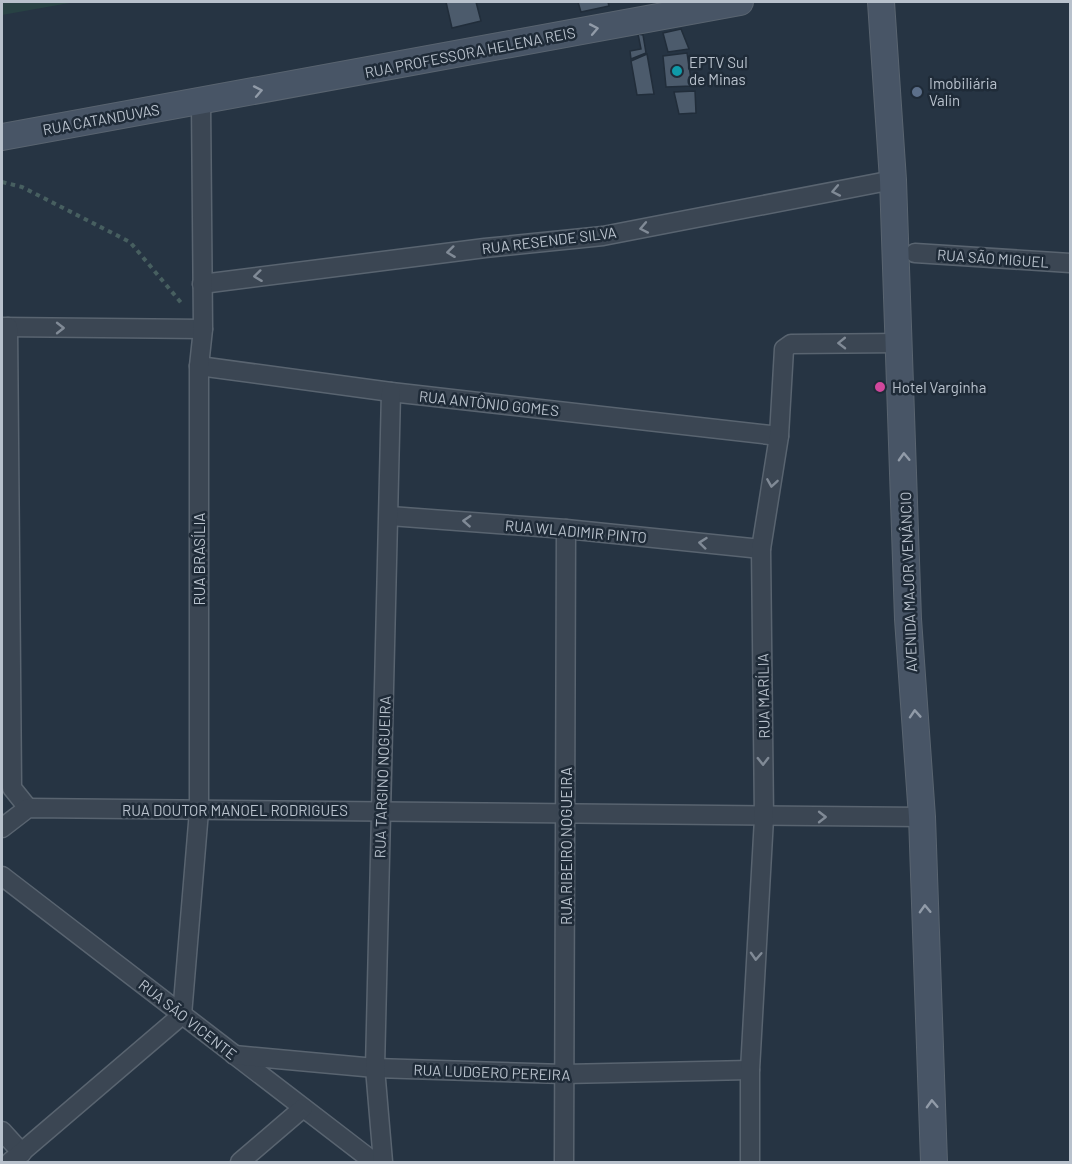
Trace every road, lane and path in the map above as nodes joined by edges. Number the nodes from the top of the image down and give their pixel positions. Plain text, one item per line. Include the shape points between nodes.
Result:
1 (740, 2) edge
2 (880, 2) edge
3 (201, 102) junction
4 (2, 137) edge
5 (893, 180) junction
6 (2, 182) edge
7 (915, 253) dead end
8 (1071, 263) edge
9 (202, 284) junction
10 (5, 327) edge
11 (203, 329) junction
12 (900, 343) junction
13 (199, 366) junction
14 (391, 392) junction
15 (779, 435) junction
16 (390, 516) junction
17 (566, 529) junction
18 (761, 549) junction
19 (28, 808) junction
20 (199, 811) junction
21 (380, 811) junction
22 (566, 813) junction
23 (922, 817) junction
24 (764, 818) junction
25 (2, 828) edge
26 (2, 876) edge
27 (183, 1015) junction
28 (234, 1055) junction
29 (375, 1068) junction
30 (750, 1070) junction
31 (564, 1074) junction
32 (303, 1108) junction
33 (2, 1131) edge
34 (16, 1158) edge
35 (240, 1162) edge
36 (374, 1162) edge
37 (383, 1162) edge
38 (564, 1162) edge
39 (750, 1162) edge
40 (934, 1162) edge

3 -> 1 main road, RUA PROFESSORA HELENA REIS
2 - 5 main road, AVENIDA MAJOR VENÂNCIO
3 - 4 main road, RUA CATANDUVAS
3 - 9 street, RUA BRASÍLIA
5 -> 9 street, RUA RESENDE SILVA via 603,236
5 - 12 main road, AVENIDA MAJOR VENÂNCIO
6 - 11 path via 22,187 130,242
7 - 8 street, RUA SÃO MIGUEL
9 - 11 street, RUA BRASÍLIA
10 -> 11 street
10 - 19 street via 12,788
11 - 13 street, RUA BRASÍLIA
12 -> 15 street, RUA MARÍLIA via 787,346
23 -> 12 main road, AVENIDA MAJOR VENÂNCIO via 908,619
13 - 14 street, RUA ANTÔNIO GOMES
13 - 20 street, RUA BRASÍLIA
14 - 15 street, RUA ANTÔNIO GOMES
14 - 16 street, RUA TARGINO NOGUEIRA
15 -> 18 street, RUA MARÍLIA
17 -> 16 street, RUA WLADIMIR PINTO
16 - 21 street, RUA TARGINO NOGUEIRA
18 -> 17 street, RUA WLADIMIR PINTO
17 - 22 street, RUA RIBEIRO NOGUEIRA
18 -> 24 street, RUA MARÍLIA
19 - 20 street, RUA DOUTOR MANOEL RODRIGUES
19 - 25 street
20 - 21 street, RUA DOUTOR MANOEL RODRIGUES
20 - 27 street, RUA BRASÍLIA
21 - 22 street, RUA DOUTOR MANOEL RODRIGUES
21 - 29 street, RUA TARGINO NOGUEIRA
22 - 24 street, RUA DOUTOR MANOEL RODRIGUES
22 - 31 street, RUA RIBEIRO NOGUEIRA
24 -> 23 street, RUA DOUTOR MANOEL RODRIGUES
40 -> 23 main road, AVENIDA MAJOR VENÂNCIO
24 -> 30 street, RUA MARÍLIA
26 - 27 street, RUA SÃO VICENTE
27 - 28 street, RUA SÃO VICENTE
27 - 34 street
28 - 29 street, RUA LUDGERO PEREIRA
28 - 32 street, RUA SÃO VICENTE
29 - 31 street, RUA LUDGERO PEREIRA
29 - 37 street, RUA TARGINO NOGUEIRA
30 - 31 street, RUA LUDGERO PEREIRA
30 - 39 street, RUA MARÍLIA
31 - 38 street, RUA RIBEIRO NOGUEIRA
32 - 35 street
32 - 36 street, RUA SÃO VICENTE
33 - 34 street

